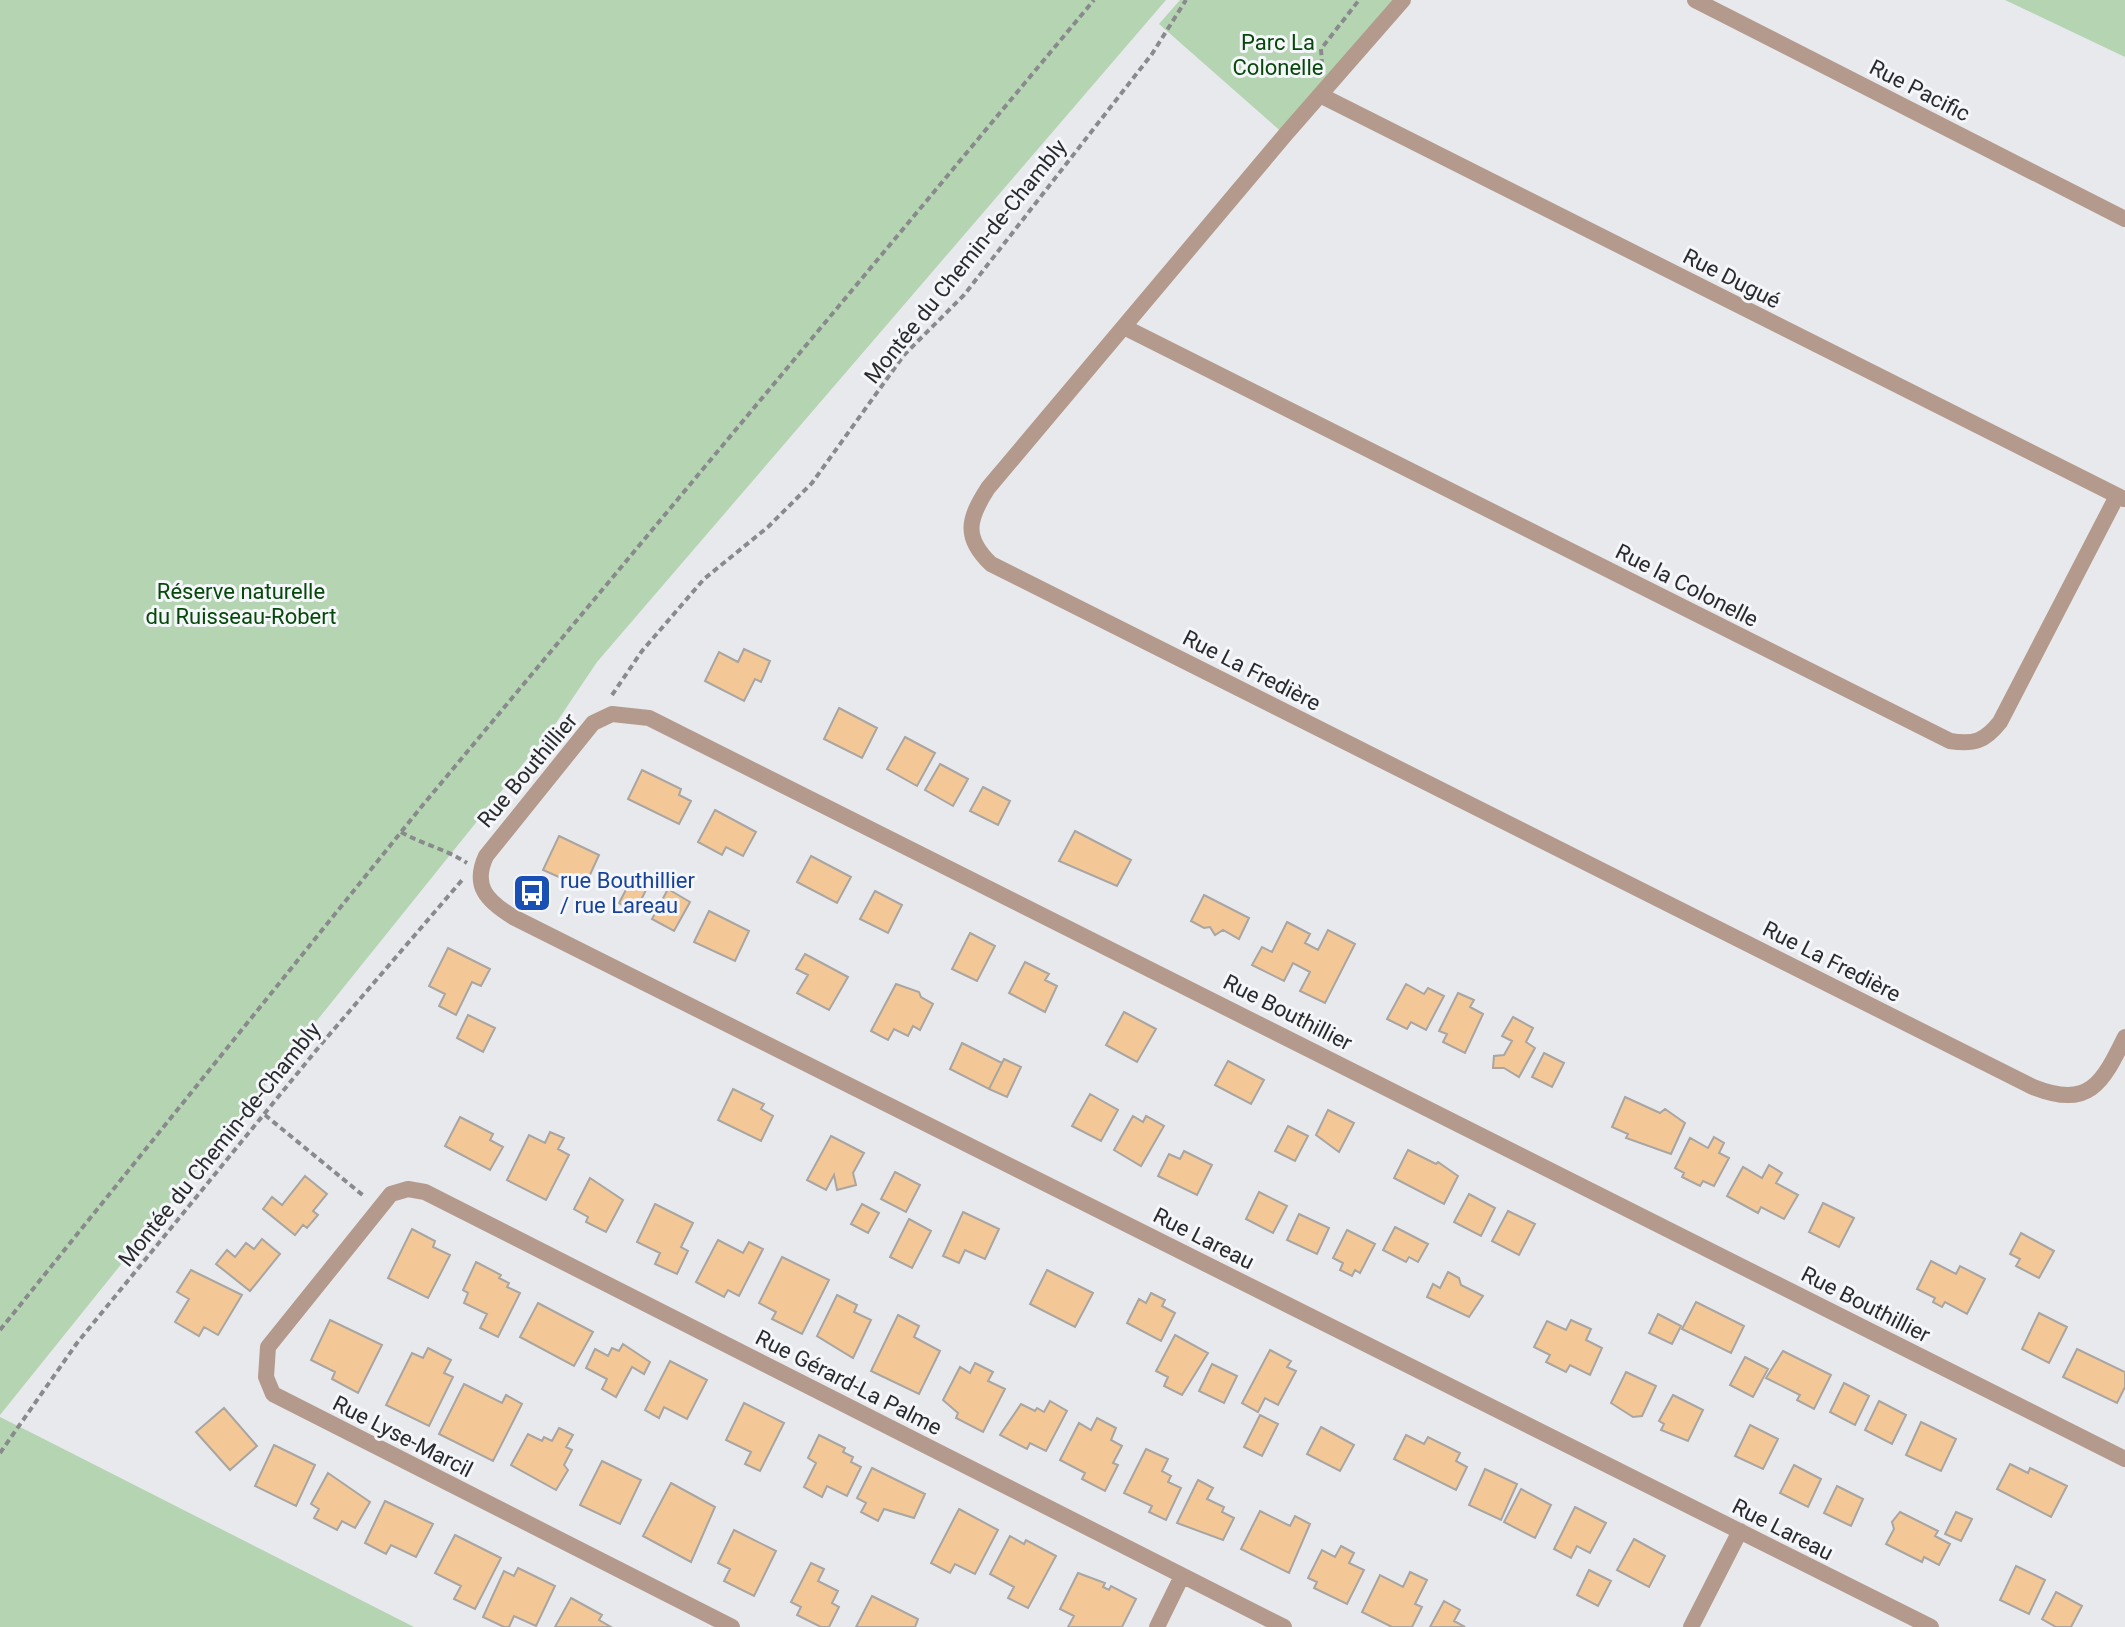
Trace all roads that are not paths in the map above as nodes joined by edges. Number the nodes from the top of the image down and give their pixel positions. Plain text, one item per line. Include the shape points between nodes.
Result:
1 (1403, 0) edge
2 (1695, 0) edge
3 (1320, 95) junction
4 (2125, 219) edge
5 (1124, 327) junction
6 (2121, 498) edge
7 (479, 871) joint
8 (2125, 1037) edge
9 (391, 1194) joint
10 (2125, 1459) edge
11 (1740, 1531) junction
12 (1182, 1576) junction
13 (732, 1627) edge
14 (1157, 1627) edge
15 (1284, 1627) edge
16 (1691, 1627) edge
17 (1931, 1627) edge

1 - 3 street, Rue La Fredière
2 - 4 street, Rue Pacific
3 - 5 street, Rue La Fredière
3 - 6 street, Rue Dugué
5 - 6 street, Rue la Colonelle via 1950,741 1971,744 1989,736 2000,722
5 - 8 street, Rue La Fredière via 975,508 970,530 976,550 991,564 2033,1087 2055,1096 2078,1096 2099,1084
7 - 10 street, Rue Bouthillier via 497,840 593,723 612,714 666,724
7 - 11 street, Rue Lareau via 486,897 513,917
9 - 12 street, Rue Gérard-La Palme via 425,1192
9 - 13 street, Rue Lyse-Marcil via 268,1347 266,1377 273,1394
11 - 16 street
11 - 17 street, Rue Lareau
12 - 14 street
12 - 15 street, Rue Gérard-La Palme

